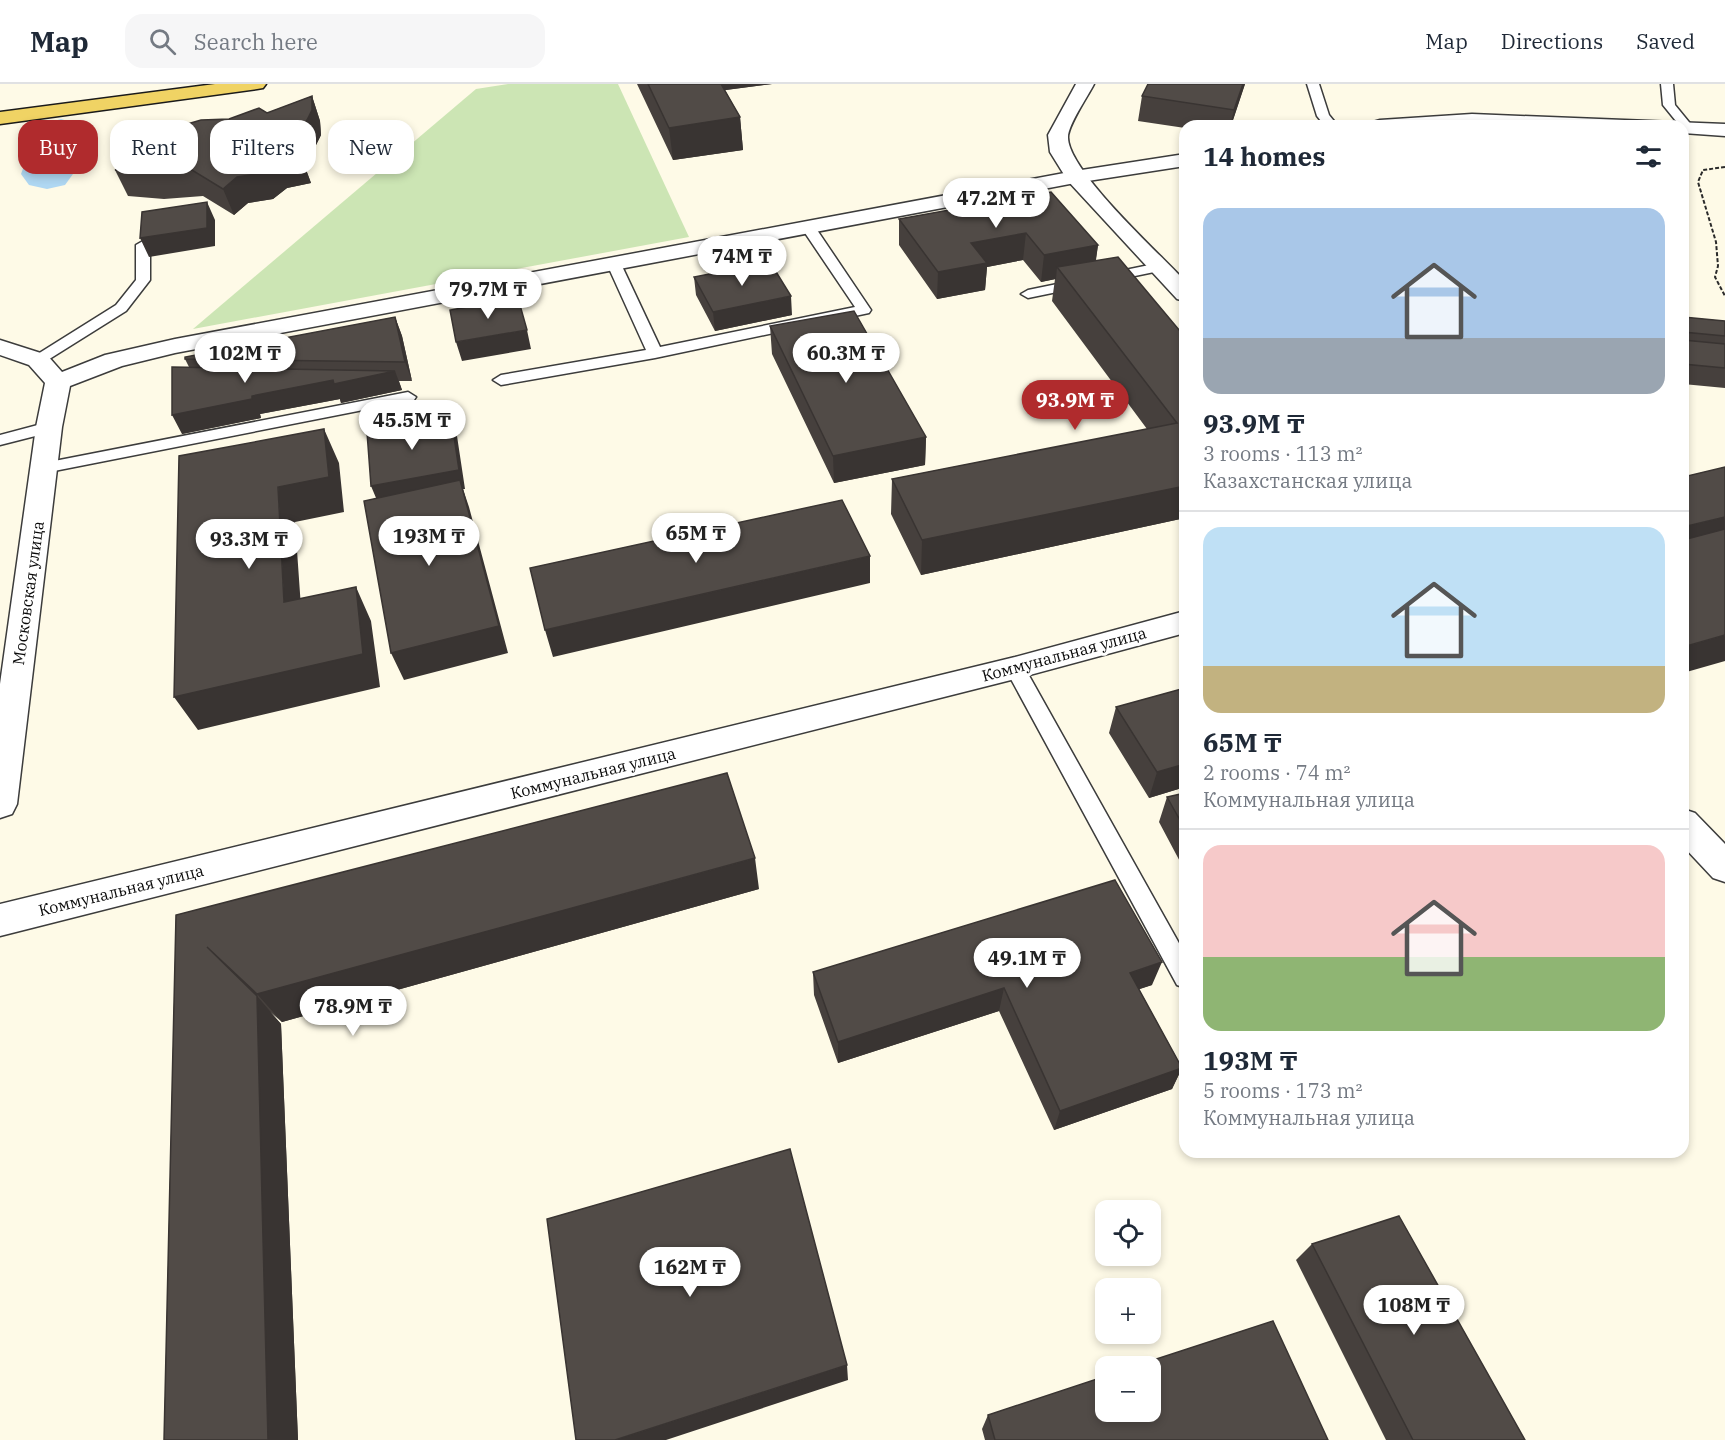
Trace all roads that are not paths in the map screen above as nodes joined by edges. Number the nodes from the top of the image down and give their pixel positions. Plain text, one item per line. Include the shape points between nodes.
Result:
1 (256, 84) edge
2 (1085, 84) edge
3 (1313, 84) edge
4 (1667, 84) edge
5 (0, 118) edge
6 (1327, 120) edge
7 (1676, 120) edge
8 (1689, 128) edge
9 (1725, 130) edge
10 (1179, 161) edge
11 (1075, 177) junction
12 (808, 227) junction
13 (143, 244) edge
14 (614, 264) junction
15 (1159, 267) junction
16 (1179, 288) edge
17 (1028, 294) dead end
18 (0, 347) edge
19 (655, 353) junction
20 (38, 360) junction
21 (501, 380) dead end
22 (58, 382) junction
23 (408, 397) dead end
24 (49, 427) junction
25 (0, 440) edge
26 (44, 468) junction
27 (1179, 624) edge
28 (1015, 668) junction
29 (0, 804) edge
30 (1689, 829) edge
31 (1725, 867) edge
32 (0, 920) edge
33 (1179, 966) edge

1 - 5 main road
2 - 11 street via 1058,135 1059,152
3 - 6 lane
4 - 7 lane via 1669,105
8 - 9 street
10 - 11 street
11 - 12 street
11 - 15 street
12 - 14 street
12 - 19 lane via 864,310
13 - 20 lane via 143,280 121,308
14 - 19 lane
14 - 22 street via 175,346 114,360
15 - 16 street
15 - 17 lane
18 - 20 street
19 - 21 lane
20 - 22 street
22 - 24 street, Московская улица
23 - 26 lane
24 - 25 lane
24 - 26 street, Московская улица
26 - 29 street, Московская улица
27 - 28 street, Коммунальная улица
28 - 32 street, Коммунальная улица
28 - 33 lane
30 - 31 street

